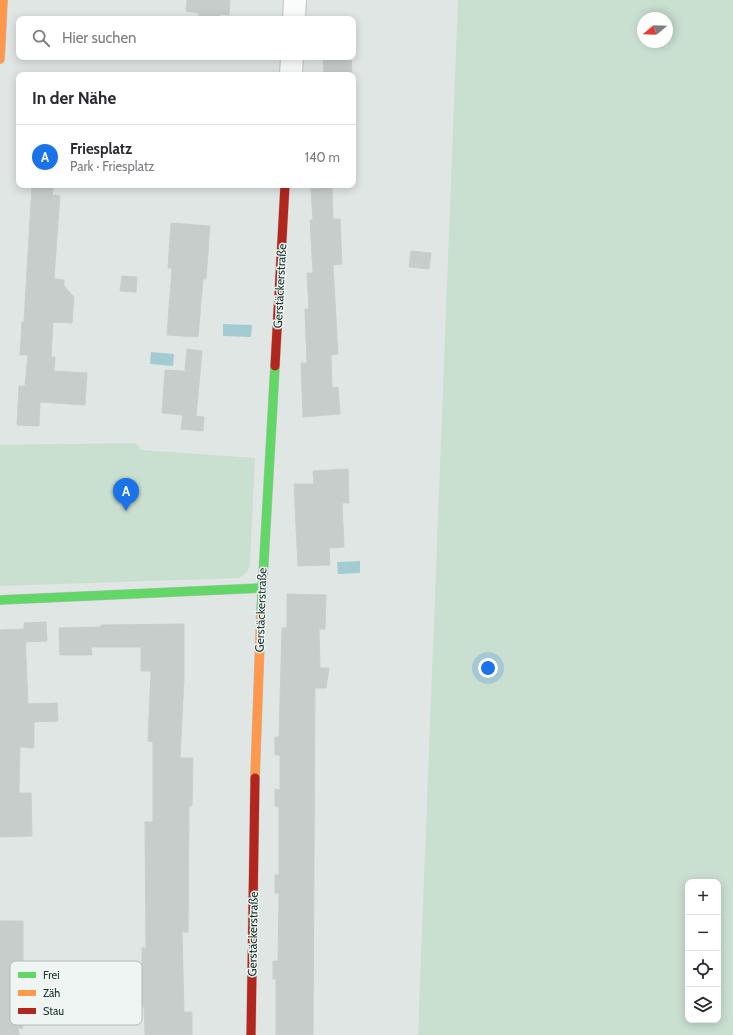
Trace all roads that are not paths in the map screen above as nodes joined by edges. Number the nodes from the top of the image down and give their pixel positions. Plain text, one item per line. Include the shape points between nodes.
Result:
1 (3, 0) edge
2 (295, 0) edge
3 (294, 16) edge
4 (0, 59) edge
5 (292, 60) edge
6 (291, 72) edge
7 (285, 188) edge
8 (262, 588) junction
9 (0, 600) edge
10 (251, 1035) edge

1 - 4 street
2 - 3 street
5 - 6 street
7 - 8 street, Gerstäckerstraße
8 - 9 street
8 - 10 street, Gerstäckerstraße via 254,809

